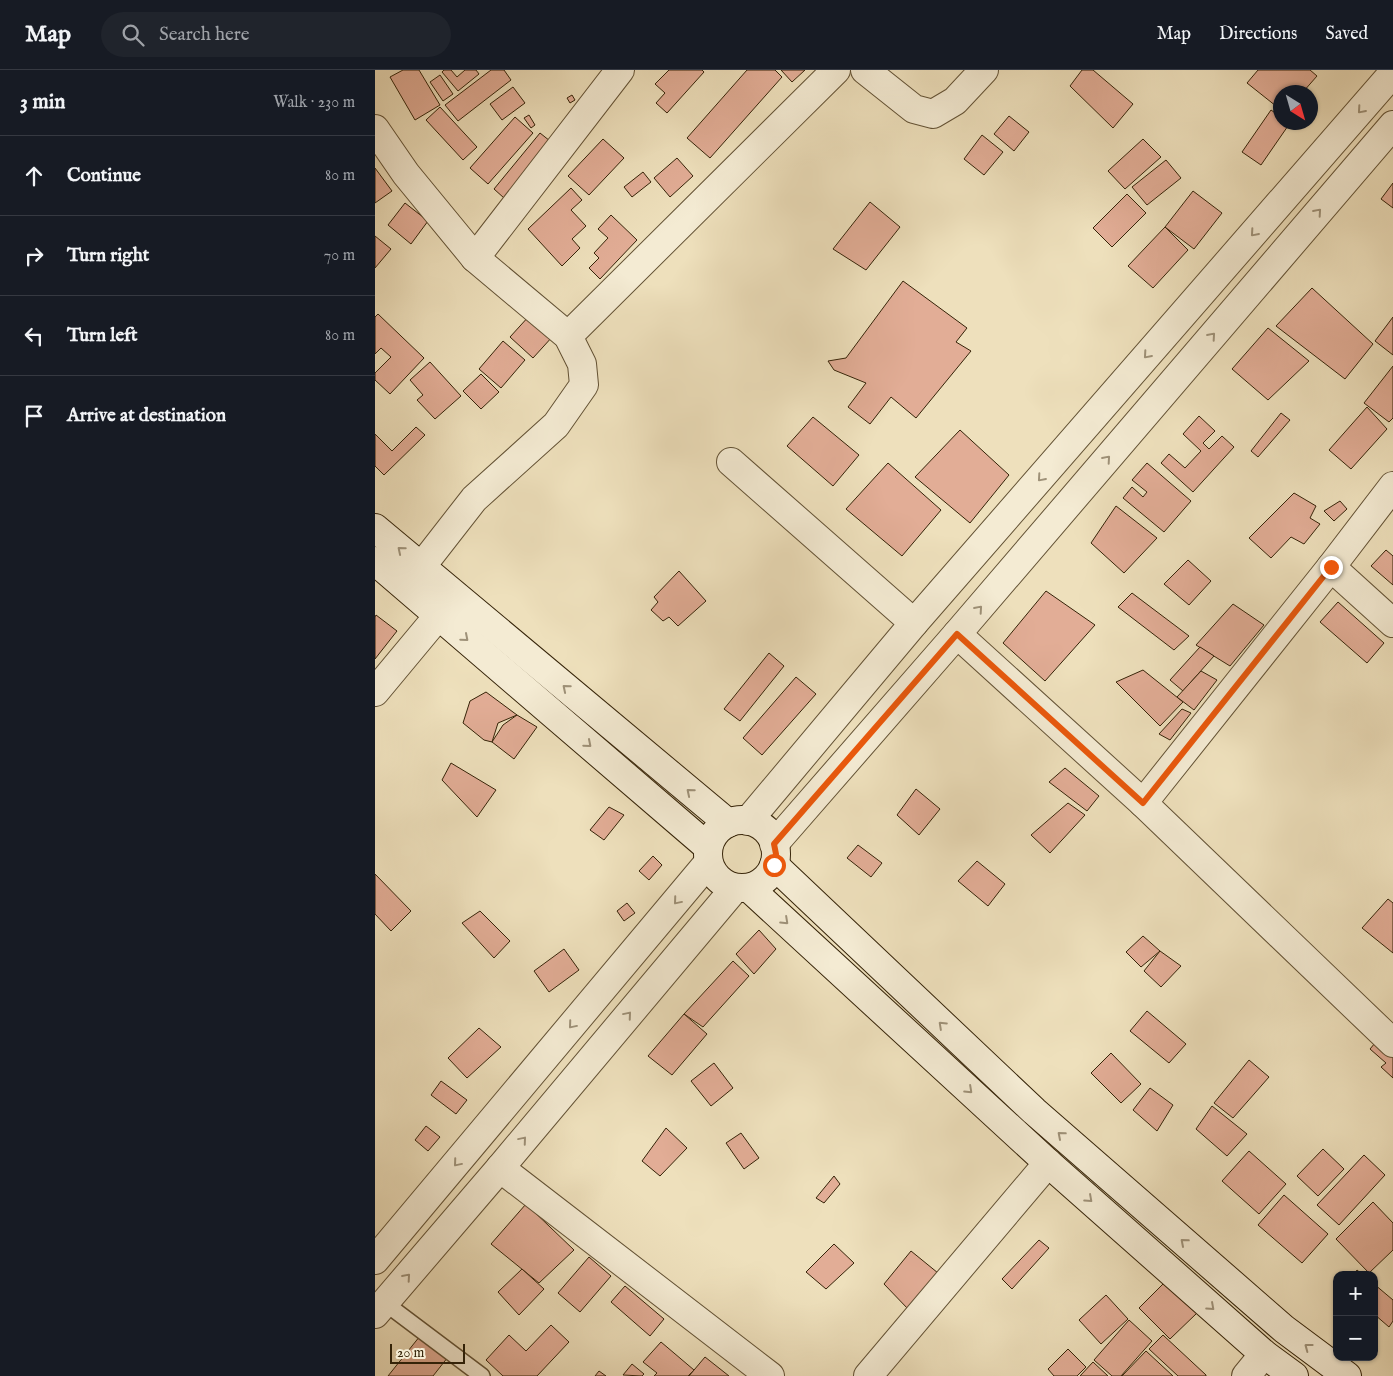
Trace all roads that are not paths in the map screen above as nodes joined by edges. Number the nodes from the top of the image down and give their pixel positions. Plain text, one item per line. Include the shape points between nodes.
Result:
1 (620, 70) edge
2 (836, 70) edge
3 (865, 70) edge
4 (984, 70) edge
5 (1393, 73) edge
6 (1393, 125) edge
7 (375, 129) edge
8 (475, 258) junction
9 (568, 336) junction
10 (731, 462) dead end
11 (1393, 486) edge
12 (375, 528) edge
13 (375, 561) edge
14 (421, 567) junction
15 (1331, 567) junction
16 (439, 615) junction
17 (915, 623) junction
18 (1393, 623) edge
19 (957, 634) junction
20 (375, 692) edge
21 (1143, 803) junction
22 (738, 822) junction
23 (774, 854) junction
24 (708, 855) junction
25 (742, 888) junction
26 (1393, 1043) edge
27 (1048, 1163) junction
28 (500, 1168) junction
29 (375, 1260) edge
30 (380, 1308) edge
31 (1264, 1354) junction
32 (482, 1376) edge
33 (770, 1376) edge
34 (868, 1376) edge
35 (1246, 1376) edge
36 (1294, 1376) edge
37 (1347, 1376) edge

1 - 8 street
2 - 9 street
3 - 4 street via 914,110 933,114 955,101
5 -> 17 street
19 -> 6 street
7 - 8 street via 406,174
8 - 9 street
9 - 14 street via 582,364 584,385 556,425 473,500
10 - 17 street
11 - 15 street
14 -> 12 street
13 - 16 street
22 -> 14 street
15 - 18 street
15 - 21 street
16 - 20 street
16 -> 24 street
17 - 22 street
19 - 21 street
19 - 23 street
21 - 26 street
22 - 23 street via 759,825 769,833
22 - 24 street via 715,833
23 - 25 street via 769,875 759,883
37 -> 23 street via 1284,1329 1034,1111
24 - 25 street via 714,875 723,883
24 -> 29 street
25 -> 27 street
28 -> 25 street
27 -> 31 street
27 - 34 street
30 -> 28 street
28 - 33 street
30 - 32 lane
31 - 35 street
31 - 36 street

